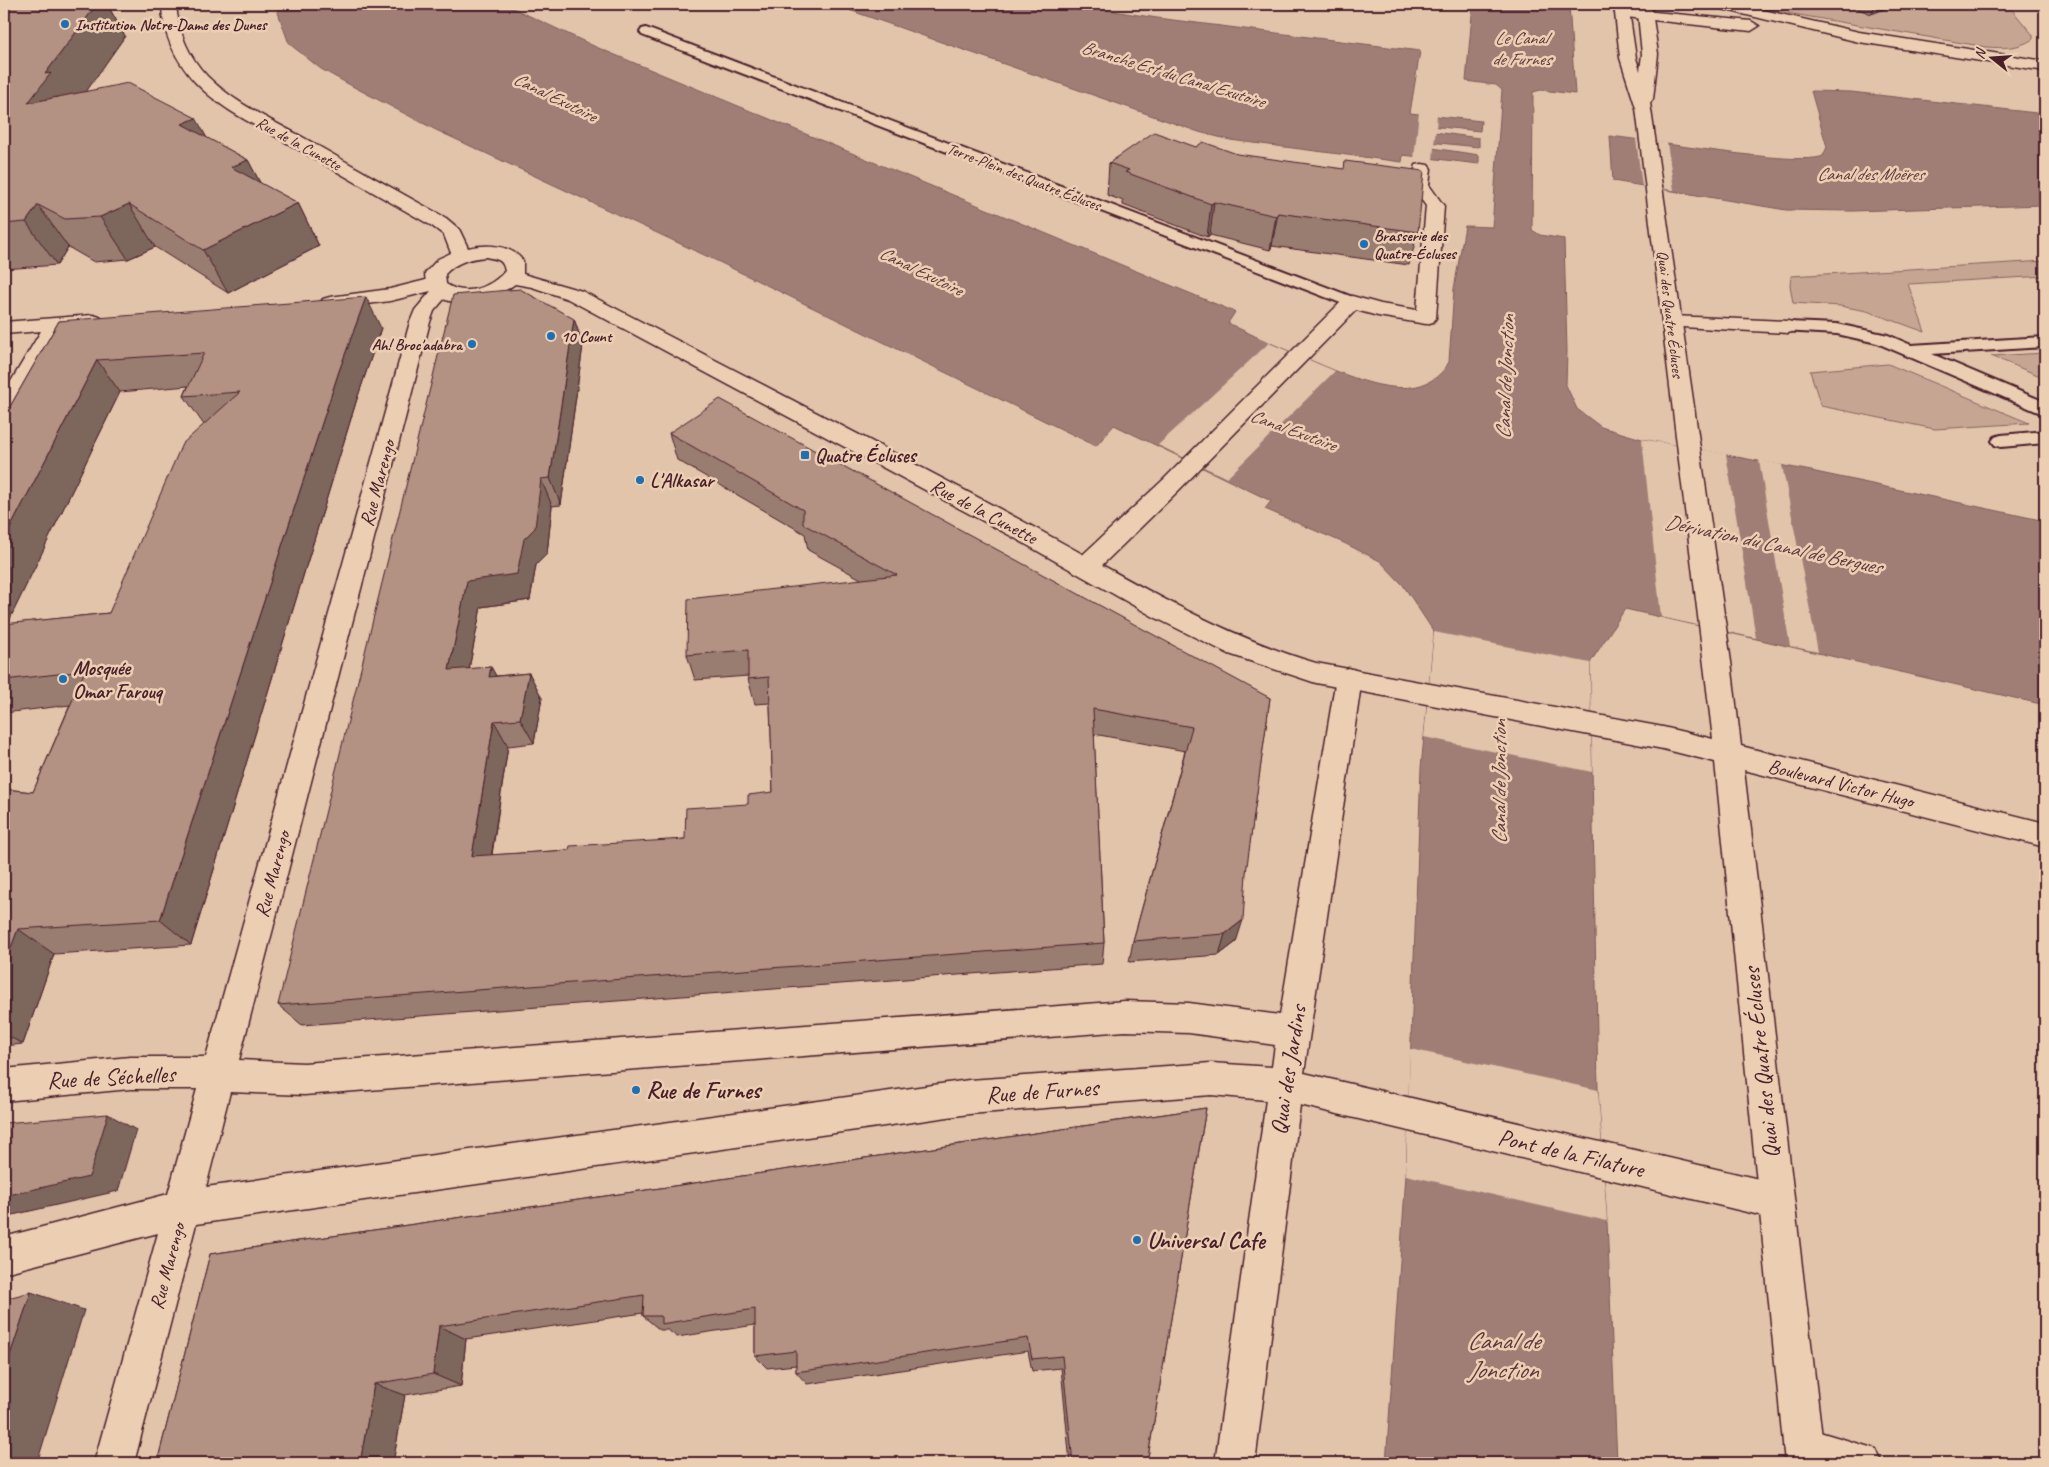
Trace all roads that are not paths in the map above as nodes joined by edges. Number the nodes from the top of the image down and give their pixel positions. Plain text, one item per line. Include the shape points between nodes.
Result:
1 (169, 4) edge
2 (1719, 4) edge
3 (1622, 8) edge
4 (1645, 10) edge
5 (646, 32) dead end
6 (1859, 37) junction
7 (2045, 66) edge
8 (1644, 108) junction
9 (1422, 169) edge
10 (461, 255) junction
11 (511, 278) junction
12 (438, 287) junction
13 (1352, 302) junction
14 (315, 304) edge
15 (113, 320) edge
16 (1672, 322) junction
17 (55, 324) junction
18 (1788, 327) joint
19 (4, 328) edge
20 (2045, 342) edge
21 (1909, 350) junction
22 (2045, 409) edge
23 (4, 411) edge
24 (2045, 437) edge
25 (2001, 441) dead end
26 (1086, 566) junction
27 (1349, 678) junction
28 (1637, 732) joint
29 (1729, 754) junction
30 (2045, 836) edge
31 (1294, 1033) junction
32 (218, 1075) junction
33 (4, 1084) edge
34 (1286, 1085) junction
35 (1366, 1103) joint
36 (1776, 1202) junction
37 (183, 1208) junction
38 (4, 1255) edge
39 (1804, 1455) edge
40 (114, 1463) edge
41 (1235, 1463) edge
42 (1862, 1463) edge

1 - 10 street, Rue de la Cunette via 174,38 194,70 209,86 243,111 439,222 452,233
2 - 6 street
3 - 4 street
3 - 8 street via 1628,58
4 - 6 street
4 - 8 street via 1650,66
5 - 13 lane, Terre-Plein des Quatre Écluses
6 - 7 street
8 - 16 street, Quai des Quatre Écluses
9 - 13 street via 1420,184 1435,206 1426,318
10 - 11 street via 485,251 505,254 515,263
10 - 12 street, Rue Marengo via 435,273
11 - 12 street via 500,287 477,294 460,296
11 - 26 street, Rue de la Cunette via 575,295
12 - 14 street
12 - 32 street, Rue Marengo via 420,322
13 - 26 street
15 - 17 street
16 - 18 street
16 - 29 street, Quai des Quatre Écluses
17 - 19 street
17 - 23 street
18 - 21 lane via 1856,332
20 - 21 lane
21 - 22 lane
24 - 25 lane
26 - 27 street, Rue de la Cunette via 1184,621 1243,649 1297,668
27 - 28 street, Rue de la Cunette
27 - 31 street, Quai des Jardins
28 - 29 street, Boulevard Victor Hugo
29 - 30 street, Boulevard Victor Hugo
29 - 36 street, Quai des Quatre Écluses
31 - 32 street via 1206,1018 1125,1016 304,1079 266,1080
31 - 34 street, Quai des Jardins
32 - 33 street, Rue de Séchelles via 148,1072
32 - 37 street, Rue Marengo
34 - 35 street, Rue de Furnes
34 - 37 street, Rue de Furnes via 1211,1079 969,1097
34 - 41 street, Quai des Jardins
35 - 36 street, Pont de la Filature
36 - 39 street, Quai des Quatre Écluses
37 - 38 street, Rue de Furnes
37 - 40 street, Rue Marengo
39 - 42 street

